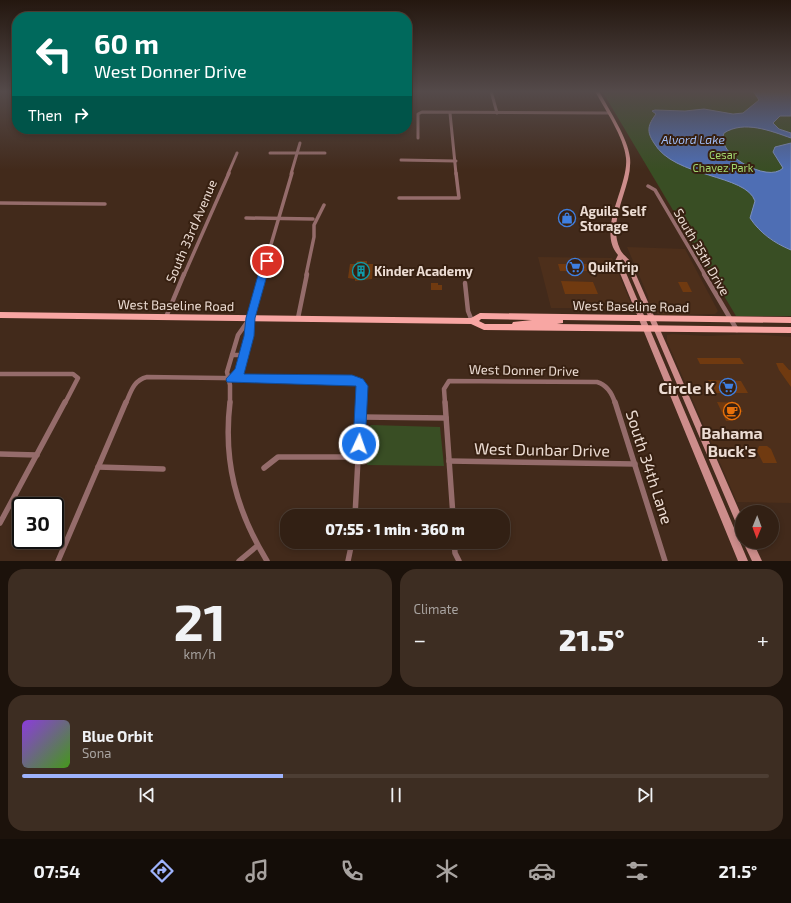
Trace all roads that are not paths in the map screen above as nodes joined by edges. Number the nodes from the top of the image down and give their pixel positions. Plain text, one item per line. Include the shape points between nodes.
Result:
1 (418, 117) edge
2 (451, 117) edge
3 (611, 117) edge
4 (418, 138) dead end
5 (300, 143) dead end
6 (237, 153) dead end
7 (270, 153) dead end
8 (298, 153) junction
9 (325, 153) dead end
10 (401, 160) dead end
11 (456, 161) junction
12 (648, 186) dead end
13 (399, 198) dead end
14 (0, 203) edge
15 (105, 204) dead end
16 (324, 205) dead end
17 (246, 218) dead end
18 (279, 218) junction
19 (312, 219) dead end
20 (621, 256) junction
21 (465, 283) dead end
22 (0, 315) edge
23 (166, 317) junction
24 (562, 317) junction
25 (250, 318) junction
26 (298, 318) junction
27 (642, 318) junction
28 (651, 318) junction
29 (730, 319) junction
30 (791, 320) edge
31 (472, 321) junction
32 (505, 327) junction
33 (647, 330) junction
34 (656, 330) junction
35 (737, 330) junction
36 (791, 330) edge
37 (232, 355) junction
38 (244, 355) junction
39 (0, 374) edge
40 (231, 379) junction
41 (603, 384) joint
42 (361, 417) junction
43 (446, 418) junction
44 (0, 454) edge
45 (37, 454) junction
46 (358, 457) junction
47 (449, 461) junction
48 (635, 464) junction
49 (98, 467) junction
50 (264, 468) dead end
51 (163, 469) dead end
52 (712, 487) junction
53 (726, 488) junction
54 (355, 509) edge
55 (452, 509) edge
56 (735, 510) edge
57 (0, 523) edge
58 (257, 546) junction
59 (351, 549) edge
60 (456, 549) edge
61 (751, 549) edge
62 (458, 560) edge
63 (58, 561) edge
64 (239, 561) edge
65 (267, 561) edge
66 (348, 561) edge
67 (665, 561) edge
68 (743, 561) edge
69 (756, 561) edge

1 - 4 street
2 - 11 street
3 - 20 main road via 625,143 628,160 614,220 615,238
5 - 8 street
6 - 23 street, South 33rd Avenue
7 - 8 street
8 - 9 street
8 - 18 street
10 - 11 street
11 - 13 street via 460,198
12 - 29 street, South 35th Drive via 654,190
14 - 15 street
16 - 26 street via 313,232
17 - 18 street
18 - 19 street
18 - 25 street
20 - 27 main road via 618,261
20 - 28 main road via 628,261
21 - 31 street via 468,311
22 - 23 main road, West Baseline Road
23 - 25 main road, West Baseline Road
24 - 27 main road, West Baseline Road
24 - 31 main road, West Baseline Road via 480,316
24 - 32 main road via 558,321 519,323
25 - 26 main road, West Baseline Road
25 - 37 street via 238,335
25 - 38 street
26 - 31 main road, West Baseline Road
27 - 28 main road, West Baseline Road
27 - 33 main road
28 - 29 main road, West Baseline Road
28 - 34 main road
29 - 30 main road, West Baseline Road
29 - 35 street, South 35th Drive
31 - 32 main road, West Baseline Road via 484,327
32 - 33 main road, West Baseline Road
33 - 34 main road, West Baseline Road
33 - 52 main road
34 - 35 main road, West Baseline Road
34 - 53 main road
35 - 36 main road
37 - 38 street
37 - 40 street via 227,372
38 - 40 street via 240,371
39 - 45 street via 73,374 78,378
40 - 42 street via 359,382 362,386
40 - 49 street via 139,379 133,386
40 - 58 street via 227,416 228,452 240,504
41 - 43 street, West Donner Drive via 448,381 444,389
41 - 48 street, South 34th Lane via 612,393
42 - 43 street
42 - 46 street
43 - 47 street
44 - 45 street
45 - 57 street
46 - 50 street via 278,457
46 - 54 street
47 - 48 street, West Dunbar Drive
47 - 55 street
48 - 67 street, South 34th Lane
49 - 51 street
49 - 63 street
52 - 53 main road
52 - 68 main road
53 - 56 main road
58 - 64 street
58 - 65 street
59 - 66 street
60 - 62 street
61 - 69 main road

